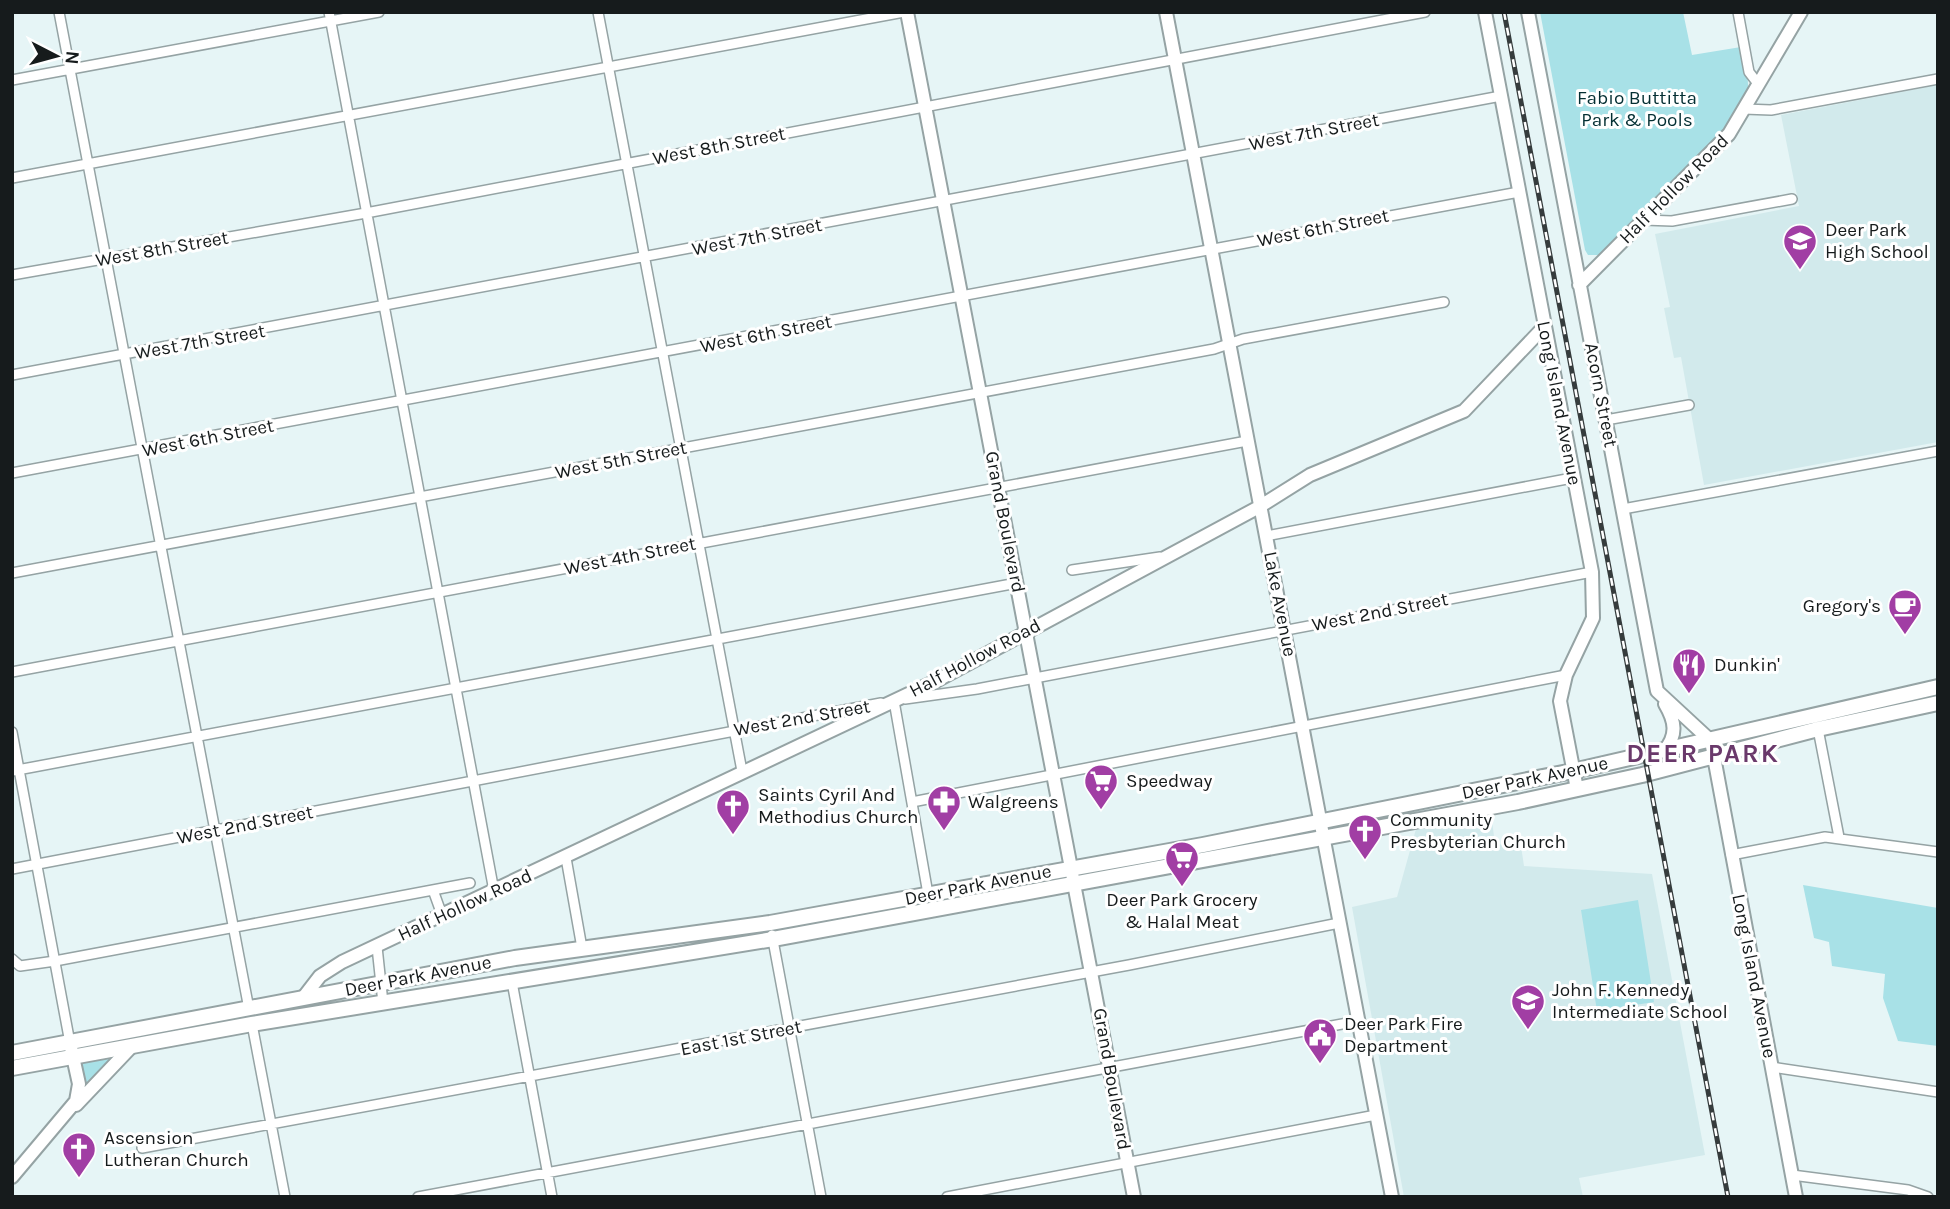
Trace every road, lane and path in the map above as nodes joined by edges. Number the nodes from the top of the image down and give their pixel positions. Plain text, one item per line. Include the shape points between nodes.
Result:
1 (59, 12) edge
2 (379, 12) edge
3 (598, 12) edge
4 (905, 12) edge
5 (1166, 12) edge
6 (1425, 12) edge
7 (1485, 12) edge
8 (1528, 12) edge
9 (1738, 12) edge
10 (1801, 12) edge
11 (330, 17) edge
12 (1176, 59) junction
13 (609, 68) junction
14 (71, 69) junction
15 (1938, 79) edge
16 (12, 80) edge
17 (1759, 85) junction
18 (1501, 96) junction
19 (924, 107) junction
20 (1746, 109) junction
21 (347, 117) junction
22 (1192, 155) junction
23 (625, 163) junction
24 (89, 164) junction
25 (12, 178) edge
26 (1519, 192) junction
27 (1792, 199) dead end
28 (943, 202) junction
29 (366, 213) junction
30 (1644, 220) junction
31 (1212, 249) junction
32 (645, 259) junction
33 (106, 260) junction
34 (12, 275) edge
35 (1579, 285) junction
36 (961, 297) junction
37 (1444, 302) dead end
38 (384, 307) junction
39 (1544, 327) junction
40 (1229, 344) junction
41 (662, 353) junction
42 (124, 355) junction
43 (12, 375) edge
44 (980, 393) junction
45 (402, 401) junction
46 (1689, 405) dead end
47 (1606, 420) junction
48 (1247, 441) junction
49 (681, 449) junction
50 (143, 450) junction
51 (1938, 451) edge
52 (12, 473) edge
53 (1573, 478) junction
54 (998, 487) junction
55 (420, 498) junction
56 (1259, 507) junction
57 (1623, 509) junction
58 (1266, 536) junction
59 (698, 543) junction
60 (161, 545) junction
61 (1166, 556) junction
62 (1072, 570) dead end
63 (1592, 572) junction
64 (12, 573) edge
65 (1017, 583) junction
66 (437, 592) junction
67 (1027, 631) junction
68 (1285, 631) junction
69 (717, 639) junction
70 (179, 640) junction
71 (12, 672) edge
72 (1566, 675) junction
73 (1036, 678) junction
74 (456, 687) junction
75 (1938, 687) edge
76 (1657, 691) junction
77 (894, 701) junction
78 (1938, 703) edge
79 (1913, 709) junction
80 (1304, 725) junction
81 (1818, 729) junction
82 (735, 730) junction
83 (12, 732) edge
84 (196, 736) junction
85 (1712, 748) junction
86 (1664, 751) junction
87 (16, 770) edge
88 (742, 771) junction
89 (1573, 772) junction
90 (1054, 773) junction
91 (474, 783) junction
92 (1577, 789) junction
93 (912, 802) junction
94 (1321, 822) junction
95 (214, 831) junction
96 (1839, 837) junction
97 (1324, 838) junction
98 (1938, 852) edge
99 (1731, 855) junction
100 (566, 858) junction
101 (38, 864) junction
102 (12, 869) edge
103 (1074, 875) junction
104 (470, 883) dead end
105 (433, 890) junction
106 (494, 891) junction
107 (928, 894) junction
108 (442, 915) junction
109 (770, 923) junction
110 (1339, 923) junction
111 (232, 926) junction
112 (773, 939) junction
113 (377, 947) junction
114 (582, 948) junction
115 (12, 959) edge
116 (55, 961) junction
117 (1093, 972) junction
118 (512, 982) junction
119 (381, 983) junction
120 (303, 998) junction
121 (383, 1003) junction
122 (249, 1009) junction
123 (1358, 1021) junction
124 (252, 1024) junction
125 (790, 1029) junction
126 (133, 1045) junction
127 (71, 1050) junction
128 (12, 1053) edge
129 (1771, 1067) junction
130 (12, 1068) edge
131 (1110, 1068) junction
132 (529, 1078) junction
133 (1938, 1093) edge
134 (70, 1110) junction
135 (1376, 1115) junction
136 (808, 1124) junction
137 (270, 1126) junction
138 (142, 1148) dead end
139 (1128, 1161) junction
140 (548, 1172) junction
141 (1792, 1175) junction
142 (12, 1177) edge
143 (285, 1197) edge
144 (418, 1197) edge
145 (552, 1197) edge
146 (821, 1197) edge
147 (947, 1197) edge
148 (1134, 1197) edge
149 (1392, 1197) edge
150 (1796, 1197) edge
151 (1928, 1197) edge

1 - 14 street
2 - 11 street
3 - 13 street
4 - 13 street
4 - 19 street, Grand Boulevard
5 - 12 street, Lake Avenue
6 - 12 street, West 8th Street
7 - 18 street, Long Island Avenue
8 - 35 street, Acorn Street
9 - 17 street via 1749,72
10 - 17 street, Half Hollow Road
11 - 14 street
11 - 21 street
12 - 19 street, West 8th Street
12 - 22 street, Lake Avenue
13 - 21 street
13 - 23 street
14 - 16 street
14 - 24 street
15 - 20 street via 1771,110
17 - 20 street, Half Hollow Road
18 - 22 street, West 7th Street
18 - 26 street, Long Island Avenue
19 - 23 street, West 8th Street
19 - 28 street, Grand Boulevard
20 - 30 street, Half Hollow Road via 1729,134
21 - 24 street
21 - 29 street
22 - 28 street, West 7th Street
22 - 31 street, Lake Avenue
23 - 29 street, West 8th Street
23 - 32 street
24 - 25 street
24 - 33 street
26 - 31 street, West 6th Street
26 - 39 street, Long Island Avenue
27 - 30 street via 1672,221
28 - 32 street, West 7th Street
28 - 36 street, Grand Boulevard
29 - 33 street, West 8th Street
29 - 38 street
30 - 35 street, Half Hollow Road
31 - 36 street, West 6th Street
31 - 40 street, Lake Avenue
32 - 38 street, West 7th Street
32 - 41 street
33 - 34 street, West 8th Street
33 - 42 street
35 - 47 street, Acorn Street
36 - 41 street, West 6th Street
36 - 44 street, Grand Boulevard
37 - 40 street, West 5th Street
38 - 42 street, West 7th Street
38 - 45 street
39 - 53 street, Long Island Avenue
39 - 56 street, Half Hollow Road via 1464,411 1310,475
40 - 44 street, West 5th Street
40 - 48 street, Lake Avenue
41 - 45 street, West 6th Street
41 - 49 street
42 - 43 street, West 7th Street
42 - 50 street
44 - 49 street, West 5th Street
44 - 54 street, Grand Boulevard
45 - 50 street, West 6th Street
45 - 55 street
46 - 47 street
47 - 57 street, Acorn Street
48 - 54 street, West 4th Street
48 - 56 street, Lake Avenue
49 - 55 street, West 5th Street
49 - 59 street
50 - 52 street, West 6th Street
50 - 60 street
51 - 57 street
53 - 58 street
53 - 63 street, Long Island Avenue
54 - 59 street, West 4th Street
54 - 65 street, Grand Boulevard
55 - 60 street, West 5th Street
55 - 66 street
56 - 58 street, Lake Avenue
56 - 61 street, Half Hollow Road
57 - 76 street, Acorn Street
58 - 68 street, Lake Avenue
59 - 66 street, West 4th Street
59 - 69 street
60 - 64 street, West 5th Street
60 - 70 street
61 - 62 street
61 - 67 street, Half Hollow Road
63 - 68 street, West 2nd Street
63 - 72 street, Long Island Avenue via 1593,618
65 - 67 street, Grand Boulevard
65 - 69 street
66 - 70 street, West 4th Street
66 - 74 street
67 - 73 street, Grand Boulevard
67 - 77 street, Half Hollow Road
68 - 73 street, West 2nd Street
68 - 80 street, Lake Avenue
69 - 74 street
69 - 82 street
70 - 71 street, West 4th Street
70 - 84 street
72 - 80 street
72 - 89 street, Long Island Avenue via 1560,701
73 - 77 street, West 2nd Street
73 - 90 street, Grand Boulevard
74 - 84 street
74 - 91 street
75 - 79 main road
75 - 85 main road, Deer Park Avenue via 1817,713
76 - 85 street
76 - 86 street, Acorn Street via 1674,725
77 - 82 street, West 2nd Street
77 - 88 street, Half Hollow Road
77 - 93 street
78 - 79 main road, Deer Park Avenue
79 - 81 main road, Deer Park Avenue
80 - 90 street
80 - 94 street, Lake Avenue
81 - 85 main road, Deer Park Avenue
81 - 96 street
82 - 88 street
82 - 91 street, West 2nd Street
83 - 87 street
84 - 87 street
84 - 95 street
85 - 86 main road, Deer Park Avenue
85 - 92 main road, Deer Park Avenue
85 - 99 street, Long Island Avenue
86 - 89 main road, Deer Park Avenue
87 - 101 street
88 - 100 street, Half Hollow Road
89 - 92 street, Long Island Avenue
89 - 94 main road, Deer Park Avenue
90 - 93 street
90 - 103 street, Grand Boulevard
91 - 95 street, West 2nd Street
91 - 106 street
92 - 97 main road, Deer Park Avenue
93 - 107 street
94 - 97 street, Lake Avenue
94 - 103 main road, Deer Park Avenue
95 - 101 street, West 2nd Street
95 - 111 street
96 - 98 street
96 - 99 street
97 - 103 main road, Deer Park Avenue
97 - 110 street, Lake Avenue
99 - 129 street, Long Island Avenue
100 - 106 street, Half Hollow Road
100 - 114 street
101 - 102 street, West 2nd Street
101 - 116 street
103 - 107 main road, Deer Park Avenue
103 - 112 main road, Deer Park Avenue
103 - 117 street, Grand Boulevard
104 - 105 street
105 - 108 street
105 - 111 street
106 - 108 street, Half Hollow Road
107 - 109 main road, Deer Park Avenue
108 - 113 street, Half Hollow Road
109 - 112 street
109 - 114 main road, Deer Park Avenue
110 - 117 street, East 1st Street
110 - 123 street, Lake Avenue
111 - 116 street
111 - 122 street
112 - 118 main road, Deer Park Avenue
112 - 125 street
113 - 119 street, Half Hollow Road
113 - 120 street, Half Hollow Road via 342,962 318,979
114 - 119 main road, Deer Park Avenue
115 - 116 street via 20,966
116 - 127 street
117 - 125 street, East 1st Street
117 - 131 street, Grand Boulevard
118 - 121 main road, Deer Park Avenue
118 - 132 street
119 - 120 main road, Deer Park Avenue
119 - 121 street, Half Hollow Road
120 - 122 main road, Deer Park Avenue
121 - 124 main road, Deer Park Avenue
122 - 127 main road, Deer Park Avenue
123 - 131 street
123 - 135 street, Lake Avenue
124 - 126 main road, Deer Park Avenue
124 - 137 street
125 - 132 street, East 1st Street
125 - 136 street
126 - 127 main road, Deer Park Avenue
126 - 134 street
127 - 128 main road, Deer Park Avenue
127 - 130 main road, Deer Park Avenue
127 - 134 street via 78,1093
129 - 133 street
129 - 141 street, Long Island Avenue
131 - 136 street
131 - 139 street, Grand Boulevard
132 - 137 street, East 1st Street
132 - 140 street
134 - 142 street
135 - 139 street
135 - 149 street, Lake Avenue
136 - 140 street
136 - 146 street
137 - 138 street, East 1st Street
137 - 143 street
139 - 147 street
139 - 148 street, Grand Boulevard
140 - 144 street
140 - 145 street
141 - 150 street, Long Island Avenue
141 - 151 street via 1908,1189

